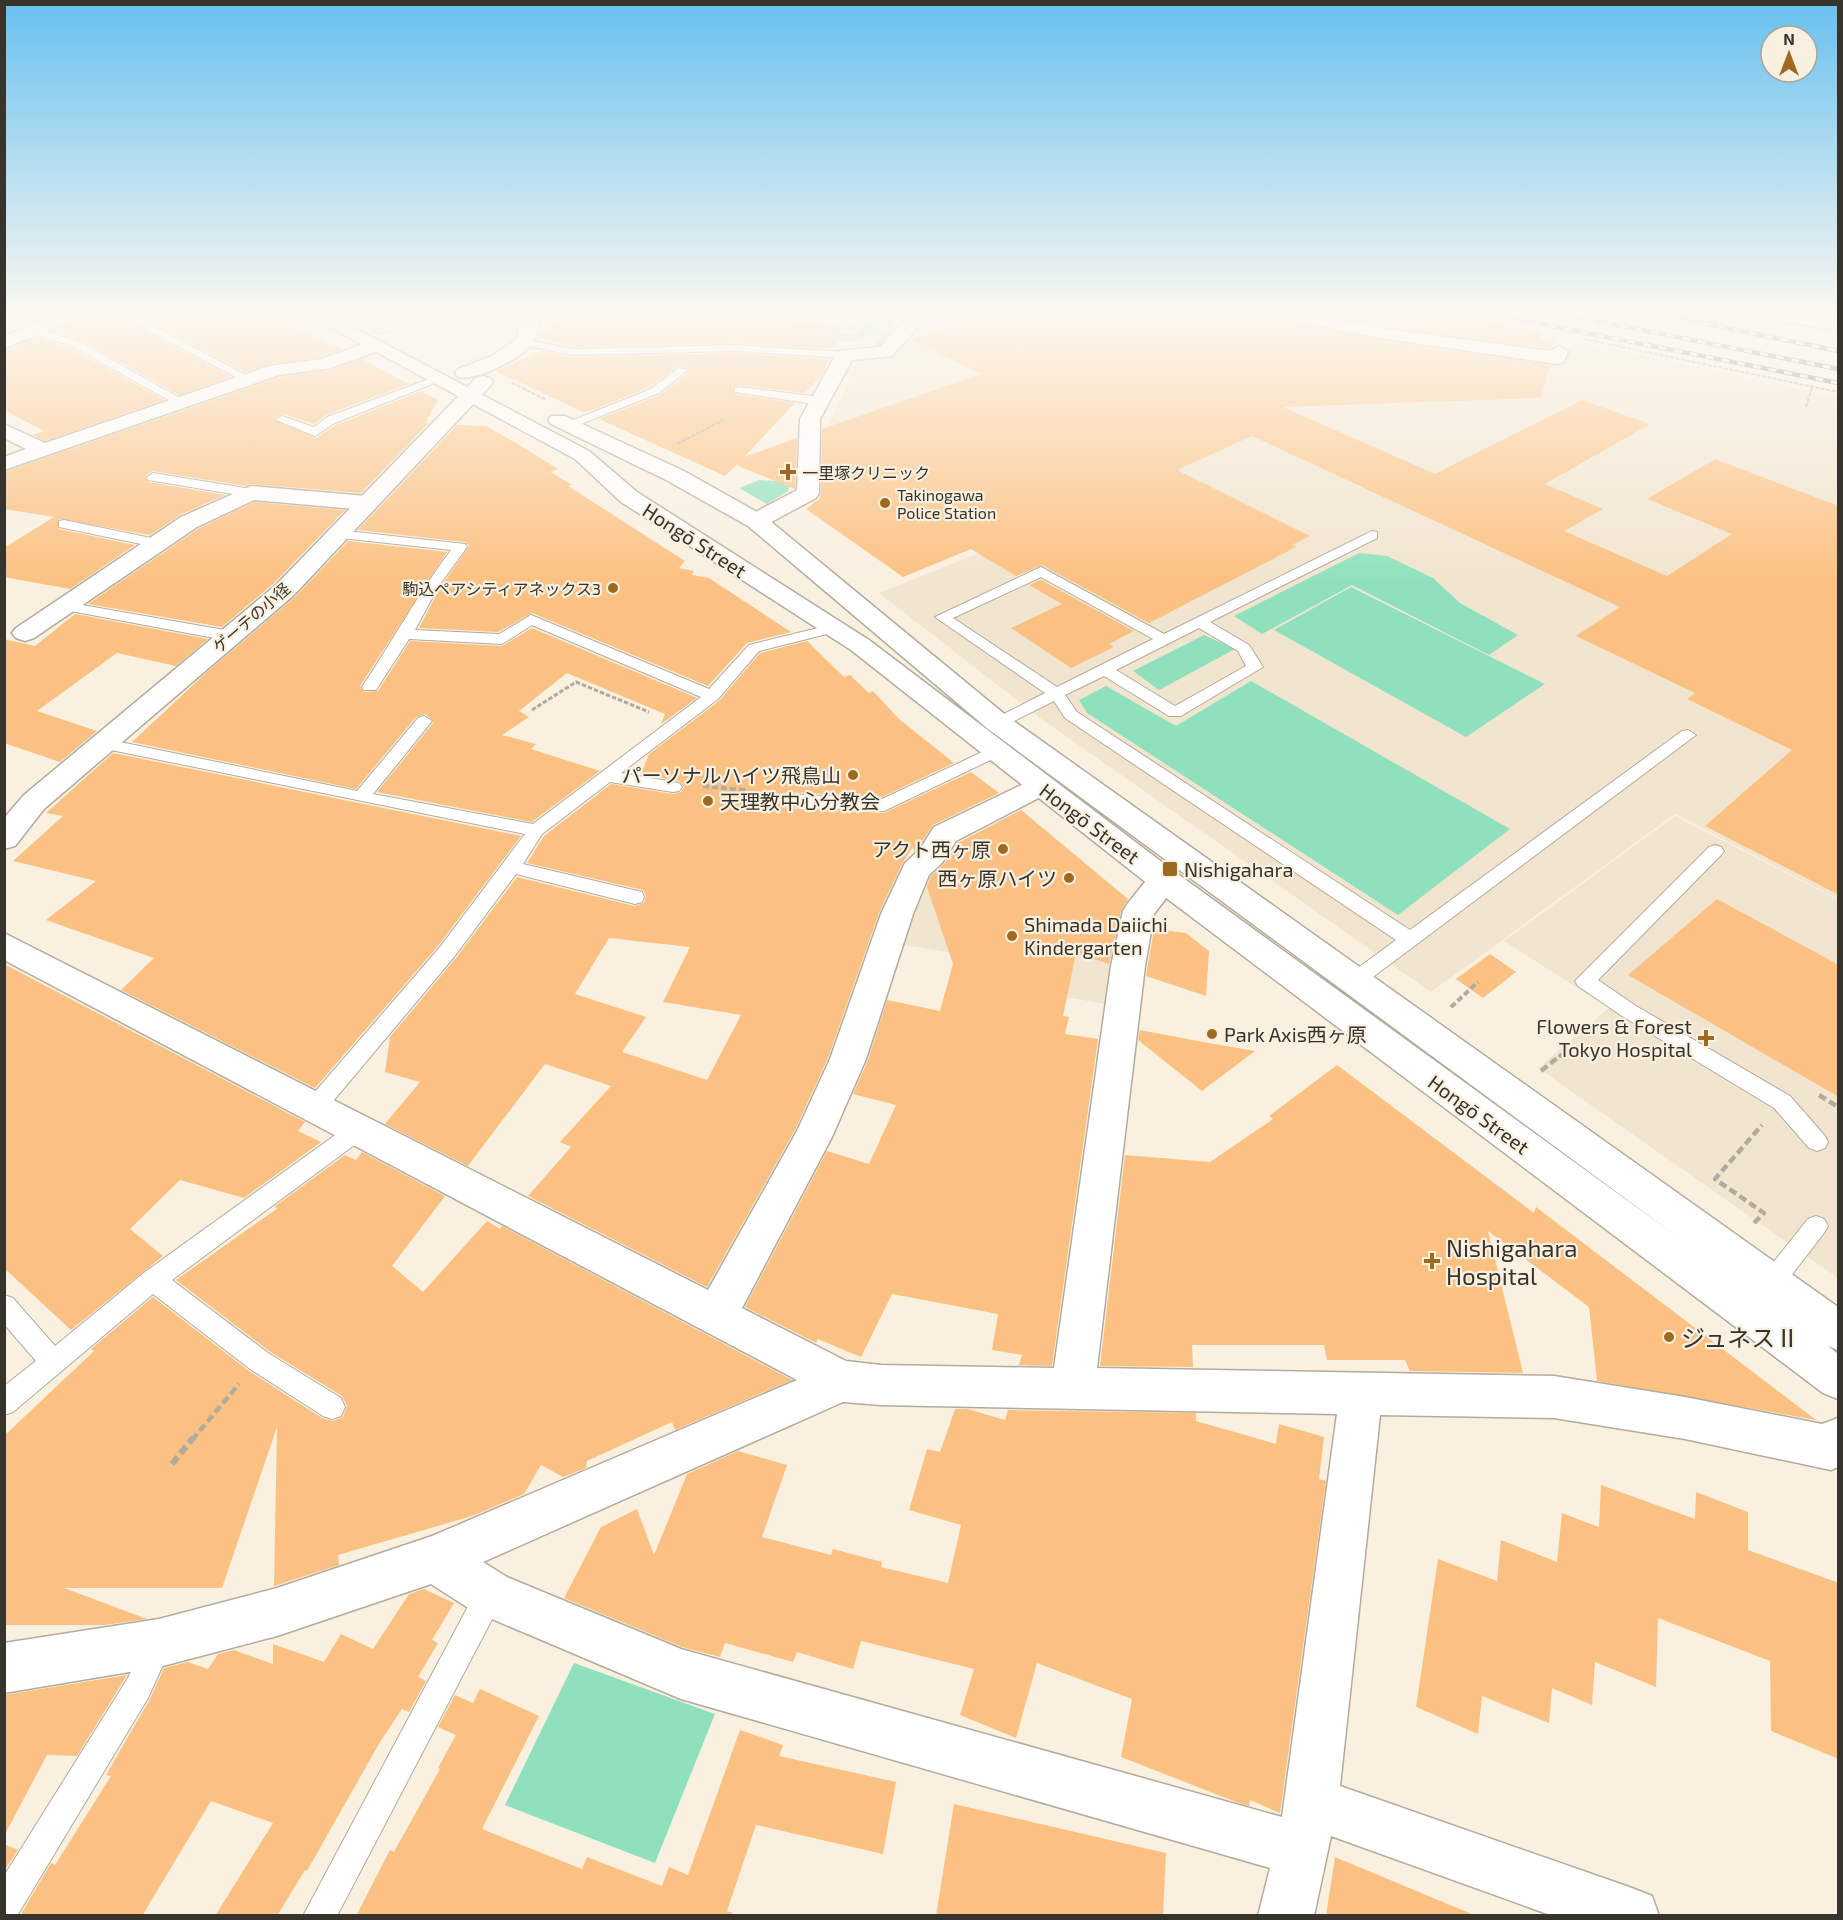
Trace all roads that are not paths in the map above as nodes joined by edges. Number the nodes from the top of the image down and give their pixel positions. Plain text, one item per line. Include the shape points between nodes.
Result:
1 (183, 403) edge
2 (377, 403) edge
3 (455, 403) edge
4 (501, 403) edge
5 (515, 403) edge
6 (625, 403) edge
7 (819, 403) edge
8 (282, 420) dead end
9 (567, 425) junction
10 (4, 430) edge
11 (45, 451) junction
12 (4, 464) edge
13 (153, 477) dead end
14 (251, 493) junction
15 (366, 503) junction
16 (64, 524) dead end
17 (337, 534) junction
18 (1372, 535) dead end
19 (745, 538) junction
20 (156, 543) junction
21 (852, 600) junction
22 (65, 606) junction
23 (823, 621) junction
24 (1199, 622) junction
25 (26, 633) dead end
26 (405, 634) junction
27 (230, 636) junction
28 (1163, 639) junction
29 (1104, 669) junction
30 (370, 687) dead end
31 (1056, 693) junction
32 (712, 696) junction
33 (424, 721) dead end
34 (1688, 735) dead end
35 (997, 737) junction
36 (101, 743) junction
37 (605, 776) junction
38 (1040, 785) junction
39 (673, 787) road end
40 (361, 797) junction
41 (787, 800) road end
42 (536, 830) junction
43 (4, 838) edge
44 (1715, 851) dead end
45 (513, 867) junction
46 (1164, 880) junction
47 (635, 897) dead end
48 (1411, 940) junction
49 (4, 945) edge
50 (1354, 981) junction
51 (316, 1106) junction
52 (360, 1129) junction
53 (1817, 1142) dead end
54 (1816, 1226) dead end
55 (153, 1280) junction
56 (1772, 1282) junction
57 (4, 1306) edge
58 (717, 1314) junction
59 (1839, 1331) edge
60 (52, 1361) junction
61 (1839, 1379) edge
62 (843, 1382) junction
63 (1073, 1386) junction
64 (1360, 1394) junction
65 (4, 1403) edge
66 (332, 1407) dead end
67 (1839, 1439) edge
68 (435, 1560) junction
69 (490, 1594) junction
70 (159, 1643) junction
71 (4, 1668) edge
72 (1306, 1826) junction
73 (4, 1907) edge
74 (319, 1916) edge
75 (1286, 1916) edge
76 (1632, 1916) edge

1 - 11 street
2 - 8 lane via 331,420 315,432
3 - 15 street, ゲーテの小径
4 - 19 street, Hongō Street via 582,455 629,497
5 - 9 street, Hongō Street
6 - 9 lane
7 - 19 street via 810,419 808,493
9 - 19 street, Hongō Street via 676,476
10 - 11 street
11 - 12 street
13 - 14 lane
14 - 15 street
14 - 20 street via 189,522
15 - 17 street, ゲーテの小径
16 - 20 lane
17 - 26 lane via 460,547 431,586
17 - 27 street, ゲーテの小径 via 285,590
18 - 24 lane
19 - 21 street, Hongō Street
19 - 23 street, Hongō Street
20 - 22 street
21 - 23 street
21 - 35 street, Hongō Street
22 - 25 street
22 - 27 lane
23 - 32 lane via 754,648
23 - 35 street, Hongō Street
24 - 28 lane
24 - 29 lane via 1244,648 1255,667 1175,713
26 - 30 lane
26 - 32 lane via 502,639 531,619
27 - 36 street, ゲーテの小径
28 - 29 lane
28 - 31 lane via 1041,571 942,617
29 - 31 lane
31 - 35 lane
31 - 48 lane via 1071,715
32 - 37 lane
33 - 40 lane
34 - 48 lane
35 - 38 street, Hongō Street
35 - 41 lane via 884,806
35 - 50 street, Hongō Street
36 - 40 lane
36 - 43 street, ゲーテの小径 via 34,802
37 - 39 lane
37 - 42 lane
38 - 46 street, Hongō Street
38 - 58 street via 945,834 916,870 848,1059 813,1137
40 - 42 lane
42 - 45 lane
44 - 53 lane via 1585,981 1782,1102
45 - 47 lane
45 - 51 lane via 447,952
46 - 61 street, Hongō Street
46 - 63 street via 1138,911 1128,966
48 - 50 lane
49 - 51 street
50 - 56 street, Hongō Street
51 - 52 street
52 - 55 lane
52 - 58 street
54 - 56 lane
55 - 60 lane
55 - 66 lane via 259,1361
56 - 59 street, Hongō Street
57 - 60 lane
58 - 62 street
60 - 65 lane
62 - 63 street
62 - 68 street
63 - 64 street
64 - 67 street via 1554,1397 1685,1418 1831,1448
64 - 72 street
68 - 69 street
68 - 70 street via 277,1612
69 - 72 street via 681,1674
69 - 74 lane
70 - 71 street
70 - 73 lane via 138,1688
72 - 75 street
72 - 76 street

